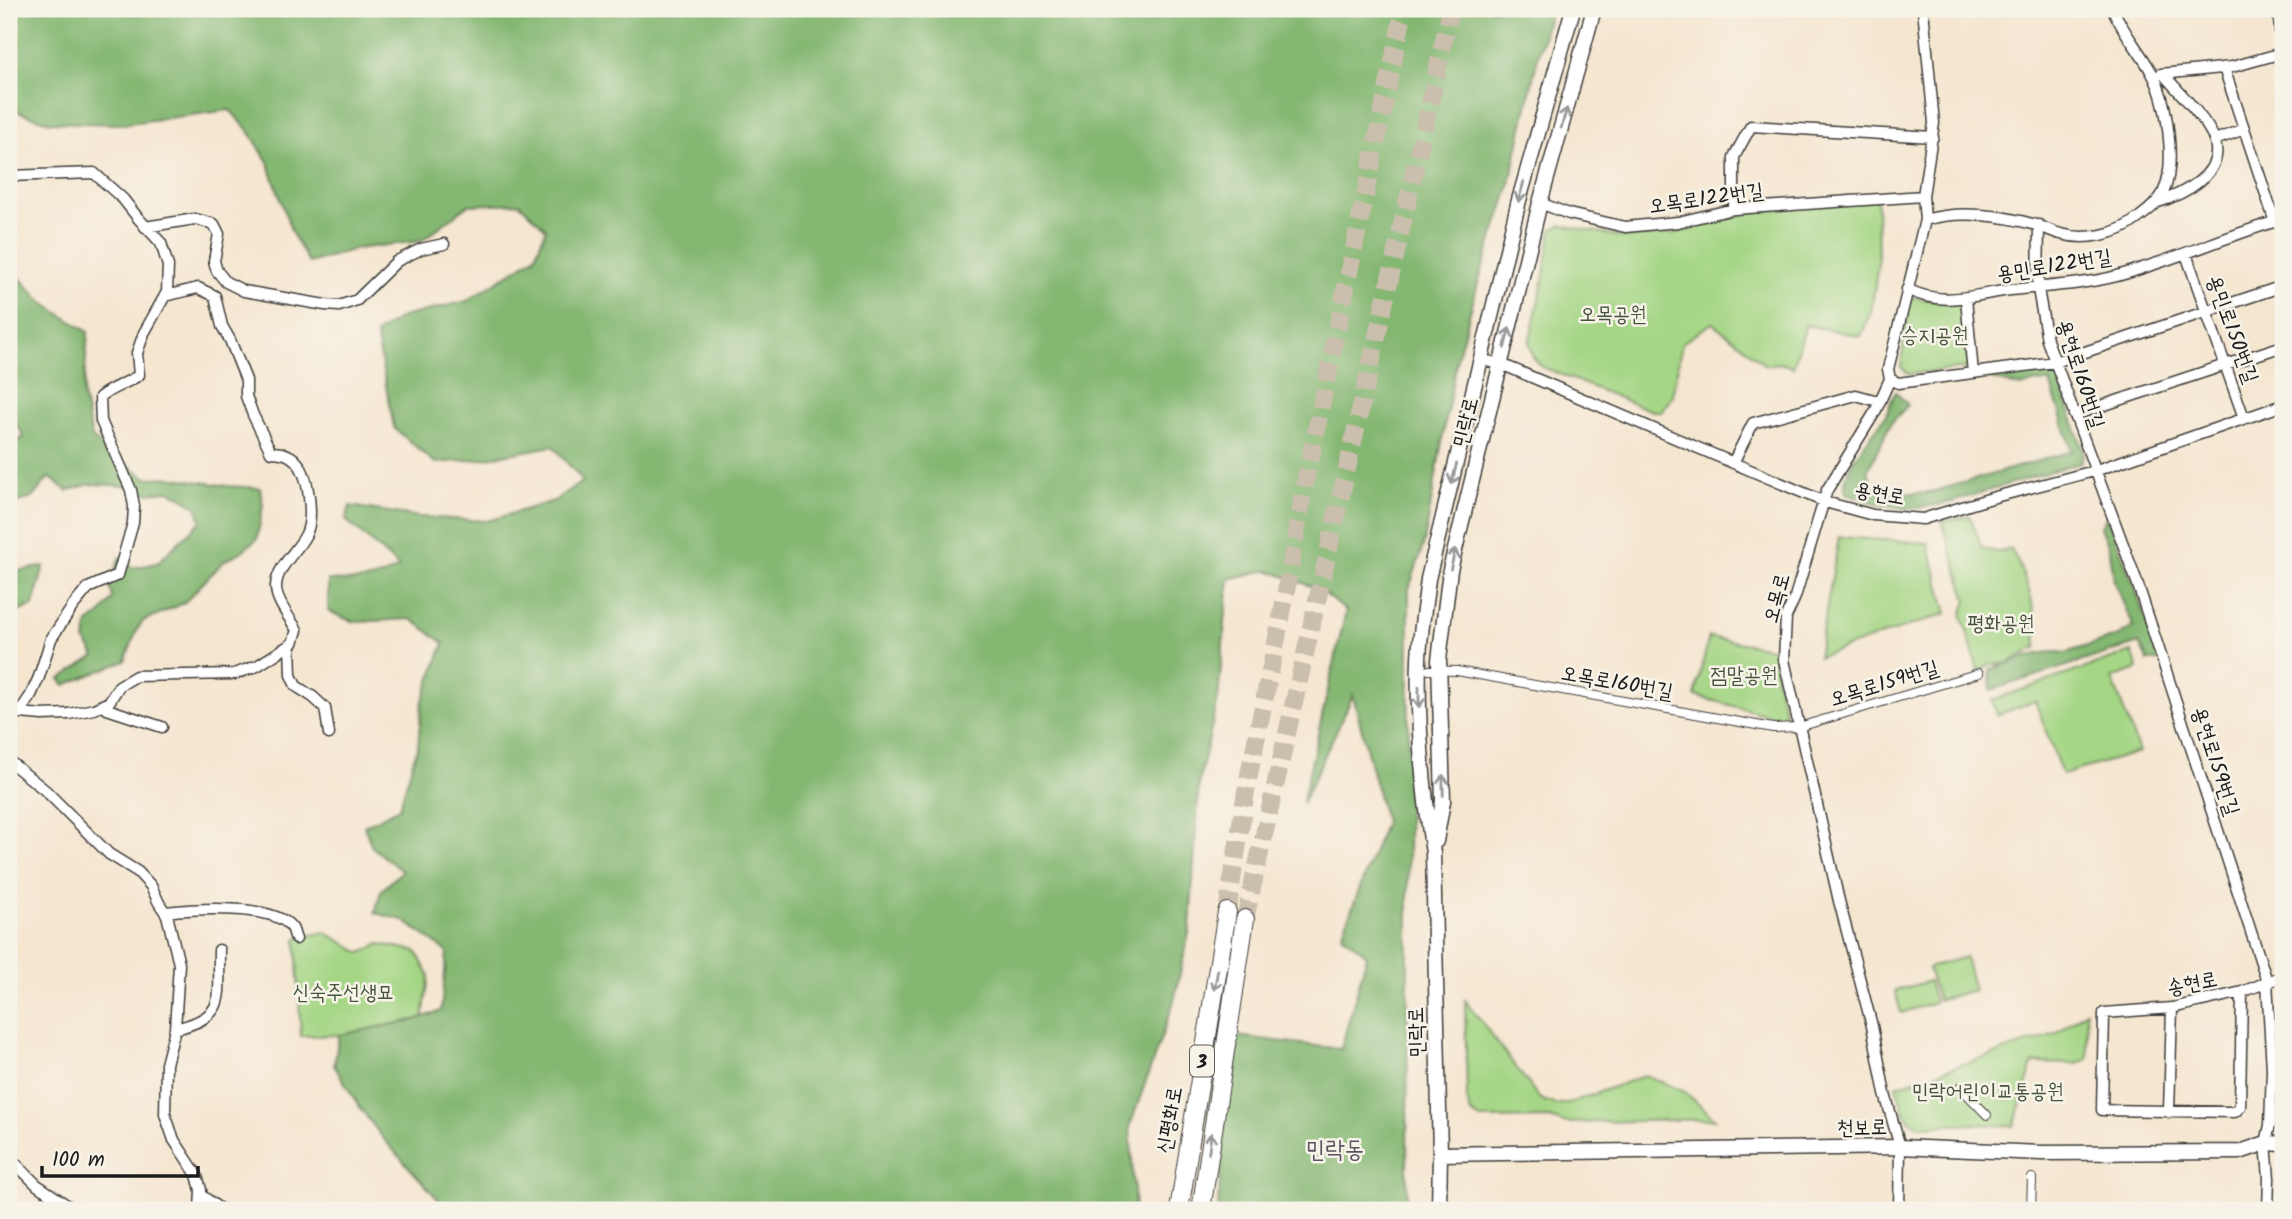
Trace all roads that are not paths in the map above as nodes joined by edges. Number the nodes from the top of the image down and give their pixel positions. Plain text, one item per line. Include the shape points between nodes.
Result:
1 (1573, 9) edge
2 (1594, 9) edge
3 (1923, 9) edge
4 (2113, 9) edge
5 (2278, 9) edge
6 (2282, 57) edge
7 (2224, 68) junction
8 (2158, 74) junction
9 (2244, 129) junction
10 (1933, 137) junction
11 (2215, 140) junction
12 (9, 176) edge
13 (1923, 196) junction
14 (1539, 203) junction
15 (2155, 203) junction
16 (1734, 209) junction
17 (1925, 220) junction
18 (2279, 220) edge
19 (2039, 226) junction
20 (145, 227) junction
21 (443, 244) dead end
22 (2186, 254) junction
23 (2283, 286) edge
24 (1907, 289) junction
25 (2038, 289) junction
26 (165, 296) junction
27 (1966, 299) junction
28 (2206, 313) junction
29 (2283, 346) edge
30 (1482, 360) junction
31 (2055, 362) junction
32 (1500, 364) junction
33 (2224, 366) junction
34 (1973, 373) junction
35 (1890, 379) junction
36 (1878, 401) junction
37 (2283, 405) edge
38 (2074, 415) junction
39 (2244, 418) junction
40 (1733, 463) junction
41 (2094, 471) junction
42 (1825, 502) junction
43 (290, 645) junction
44 (1429, 670) dead end
45 (1979, 673) dead end
46 (103, 705) junction
47 (14, 713) edge
48 (162, 727) dead end
49 (1799, 727) junction
50 (329, 734) dead end
51 (9, 761) edge
52 (1433, 853) junction
53 (165, 912) junction
54 (1227, 912) tunnel mouth
55 (1245, 919) tunnel mouth
56 (296, 939) dead end
57 (219, 950) dead end
58 (2283, 976) edge
59 (2267, 981) junction
60 (2242, 992) junction
61 (2172, 1008) junction
62 (175, 1029) junction
63 (2278, 1069) edge
64 (1959, 1087) dead end
65 (2169, 1112) junction
66 (1987, 1115) dead end
67 (2266, 1143) junction
68 (2283, 1144) edge
69 (1900, 1147) junction
70 (1440, 1154) junction
71 (9, 1157) edge
72 (2032, 1178) dead end
73 (201, 1195) junction
74 (74, 1210) edge
75 (200, 1210) edge
76 (222, 1210) edge
77 (1179, 1210) edge
78 (1201, 1210) edge
79 (1439, 1210) edge
80 (1899, 1210) edge
81 (2031, 1210) edge
82 (2268, 1210) edge

1 -> 30 main road, 민락로 via 1519,200
14 -> 2 main road, 민락로
3 - 10 street, 오목로
4 - 8 street via 2127,36
5 - 6 street
6 - 7 street
7 - 8 street
7 - 9 street
8 - 11 street
8 - 15 street via 2170,133 2164,193
9 - 11 street
9 - 18 street
10 - 13 street, 오목로
10 - 16 street via 1751,126 1734,158
11 - 15 street via 2217,159 2207,175
12 - 20 street via 94,173
13 - 16 street, 오목로122번길
13 - 17 street, 오목로
14 - 16 street, 오목로122번길 via 1625,228
32 -> 14 main road, 민락로
15 - 19 street via 2130,225 2093,237
17 - 19 street via 1942,215 1983,216
17 - 24 street, 오목로
18 - 22 street, 용민로122번길
19 - 25 street, 용현로160번길
20 - 21 street via 205,220 214,224 219,234 214,261 226,282 244,290 339,306 357,300 397,261
20 - 26 street via 161,243 168,266
22 - 25 street, 용민로122번길 via 2114,276
22 - 28 street, 용민로150번길
23 - 28 street
24 - 27 street, 용민로122번길 via 1918,295
24 - 35 street, 오목로 via 1888,369
25 - 27 street, 용민로122번길
25 - 31 street, 용현로160번길
26 - 43 street via 198,288 215,296 222,327 246,380 246,396 271,452 286,454 300,466 312,510 307,534 282,569 276,586 297,630
26 - 47 street via 137,353 139,375 100,397 101,421 134,506 118,575 88,588 73,606 51,639 31,695
27 - 34 street
28 - 31 street
28 - 33 street, 용민로150번길
29 - 33 street
30 - 32 street, 용현로
30 -> 52 main road, 민락로 via 1428,579 1419,657 1425,804
31 - 34 street
31 - 38 street, 용현로160번길
32 - 40 street, 용현로
52 -> 32 main road, 민락로 via 1443,801 1439,660 1446,599
33 - 38 street
33 - 39 street, 용민로150번길
34 - 35 street via 1898,383
35 - 36 street, 오목로
36 - 40 street via 1856,395 1753,423
36 - 42 street, 오목로 via 1832,480
37 - 39 street, 용현로
38 - 41 street, 용현로160번길
39 - 41 street, 용현로
40 - 42 street, 용현로
41 - 42 street, 용현로 via 1923,519 1873,515
41 - 59 street, 용현로159번길 via 2137,582
42 - 49 street, 오목로 via 1786,617 1784,660
43 - 46 street via 234,674 136,676 119,686
43 - 50 street via 291,675 296,686 325,708
44 - 49 street, 오목로160번길 via 1457,671 1773,727
45 - 49 street, 오목로159번길
46 - 47 street via 69,714
46 - 48 street
49 - 69 street, 오목로
51 - 53 street via 108,854 138,872
52 - 70 main road, 민락로
53 - 56 street via 207,908 259,913 285,923
53 - 62 street via 179,964
54 -> 77 highway, 신평화로 / 3
78 -> 55 highway, 신평화로 / 3
57 - 62 street via 218,1003 210,1017
58 - 59 street, 송현로
59 - 60 street, 송현로
59 - 63 street, 용현로159번길
60 - 61 street, 송현로
60 - 65 street via 2240,1107 2235,1112
61 - 65 street
61 - 65 street, 송현로 via 2104,1013 2102,1110
62 - 73 street via 166,1064 165,1114 174,1140 197,1175
63 - 67 street, 용현로159번길
64 - 66 street
67 - 68 main road, 천보로
67 - 69 main road, 천보로 via 2241,1152 2041,1153
67 - 82 street, 용현로159번길
69 - 70 main road, 천보로
69 - 80 street, 오목로
70 - 79 main road, 민락로
71 - 74 street via 37,1185
72 - 81 street
73 - 75 street
73 - 76 street

